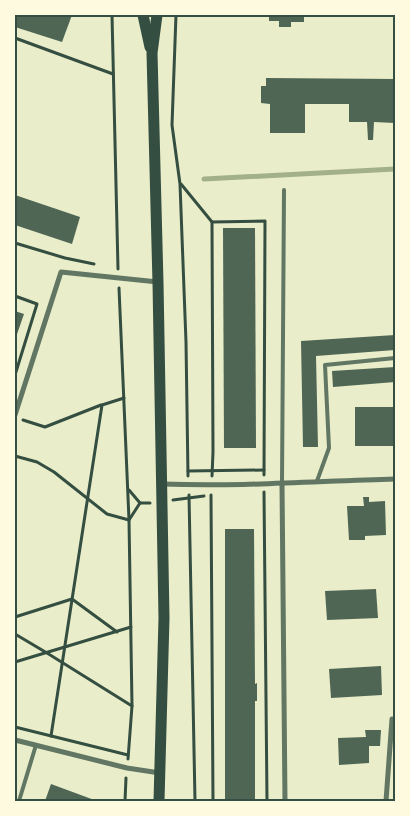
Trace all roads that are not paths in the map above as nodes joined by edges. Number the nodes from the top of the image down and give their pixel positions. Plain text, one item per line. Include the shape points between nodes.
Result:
1 (143, 15) edge
2 (157, 15) edge
3 (152, 53) junction
4 (284, 190) dead end
5 (158, 282) junction
6 (395, 358) edge
7 (15, 416) edge
8 (395, 479) edge
9 (317, 481) junction
10 (282, 483) junction
11 (162, 484) junction
12 (392, 719) dead end
13 (15, 740) edge
14 (36, 745) junction
15 (160, 773) junction
16 (19, 801) edge
17 (159, 801) edge
18 (285, 801) edge
19 (386, 801) edge

1 - 3 main road
2 - 3 main road
3 - 5 main road
4 - 10 lane
5 - 7 street via 60,272
5 - 11 main road
6 - 9 lane via 325,365 329,448
8 - 9 street
9 - 10 street
10 - 11 street
10 - 18 street
11 - 15 main road via 164,618
12 - 19 street
13 - 14 street
14 - 15 street
14 - 16 lane
15 - 17 main road

